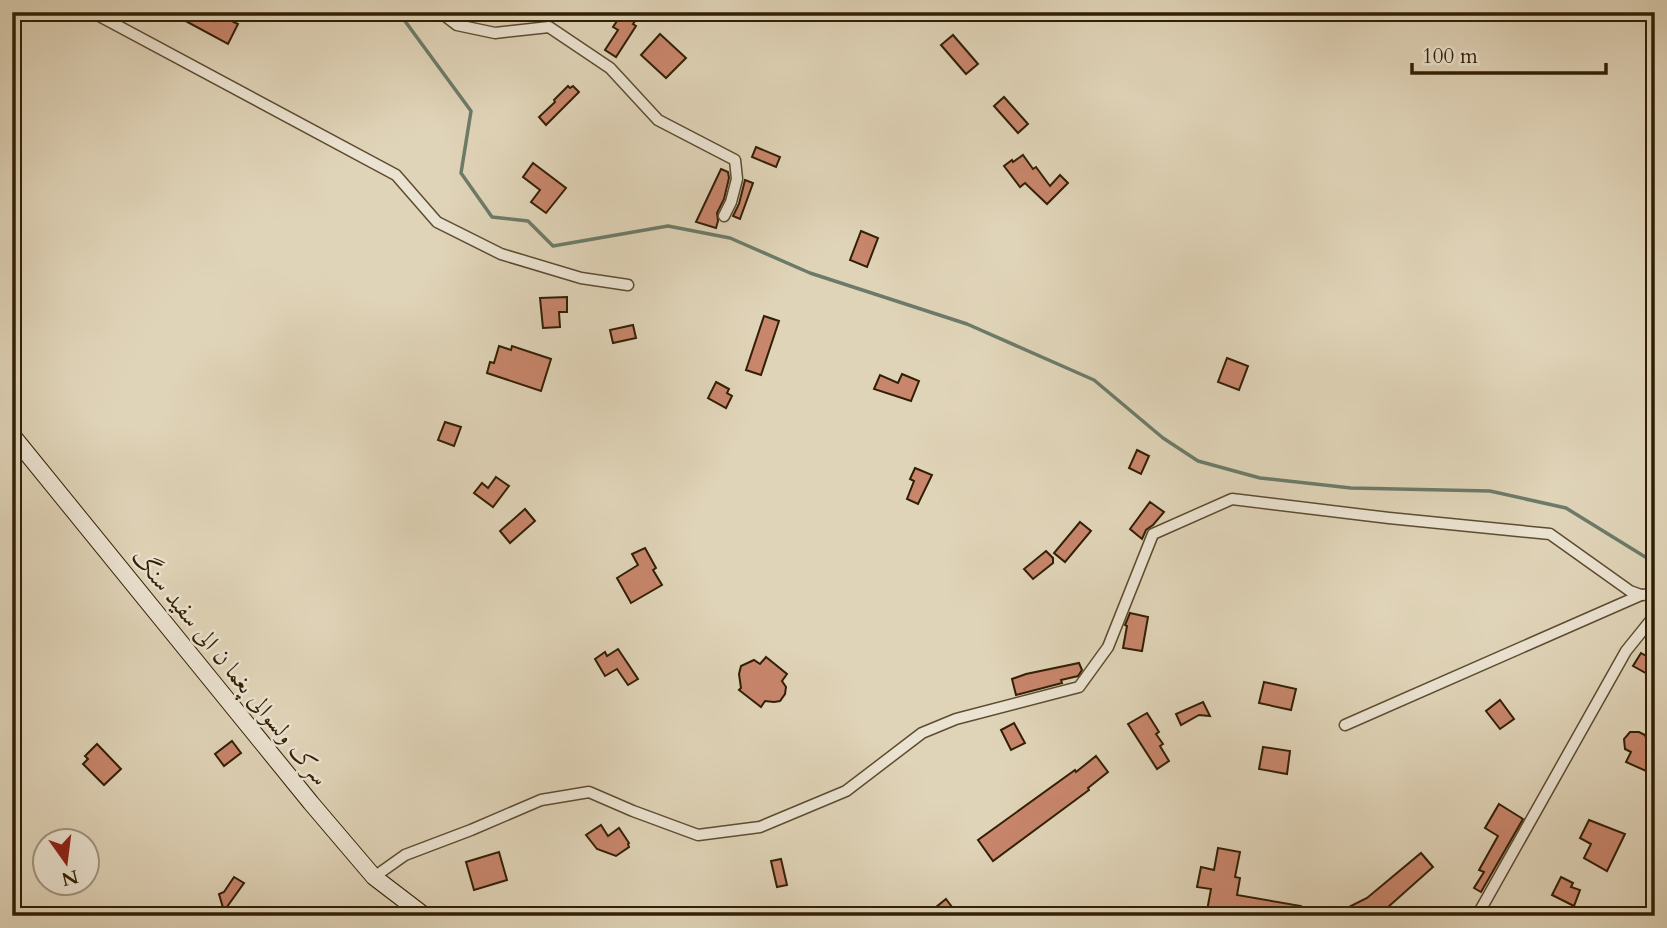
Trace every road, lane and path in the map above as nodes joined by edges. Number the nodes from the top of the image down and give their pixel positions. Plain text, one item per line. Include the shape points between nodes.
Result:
1 (92, 12) edge
2 (440, 12) edge
3 (724, 216) dead end
4 (628, 285) dead end
5 (12, 435) edge
6 (1655, 594) edge
7 (1641, 596) junction
8 (1655, 615) edge
9 (1345, 725) dead end
10 (374, 877) junction
11 (425, 916) edge
12 (1477, 916) edge

1 - 4 street via 396,175 437,222 491,250 581,278
2 - 3 street via 457,25 495,33 549,27 610,68 659,120 735,160 737,178
5 - 10 main road, سرک ولسوالی پغما ن الی سفید سنگ
6 - 7 street
7 - 9 street
7 - 10 street via 1550,534 1232,499 1153,534 1108,647 1079,688 957,719 922,733 846,791 760,827 698,835 589,792 541,800 405,855
8 - 12 street via 1626,651
10 - 11 main road, سرک ولسوالی پغما ن الی سفید سنگ

